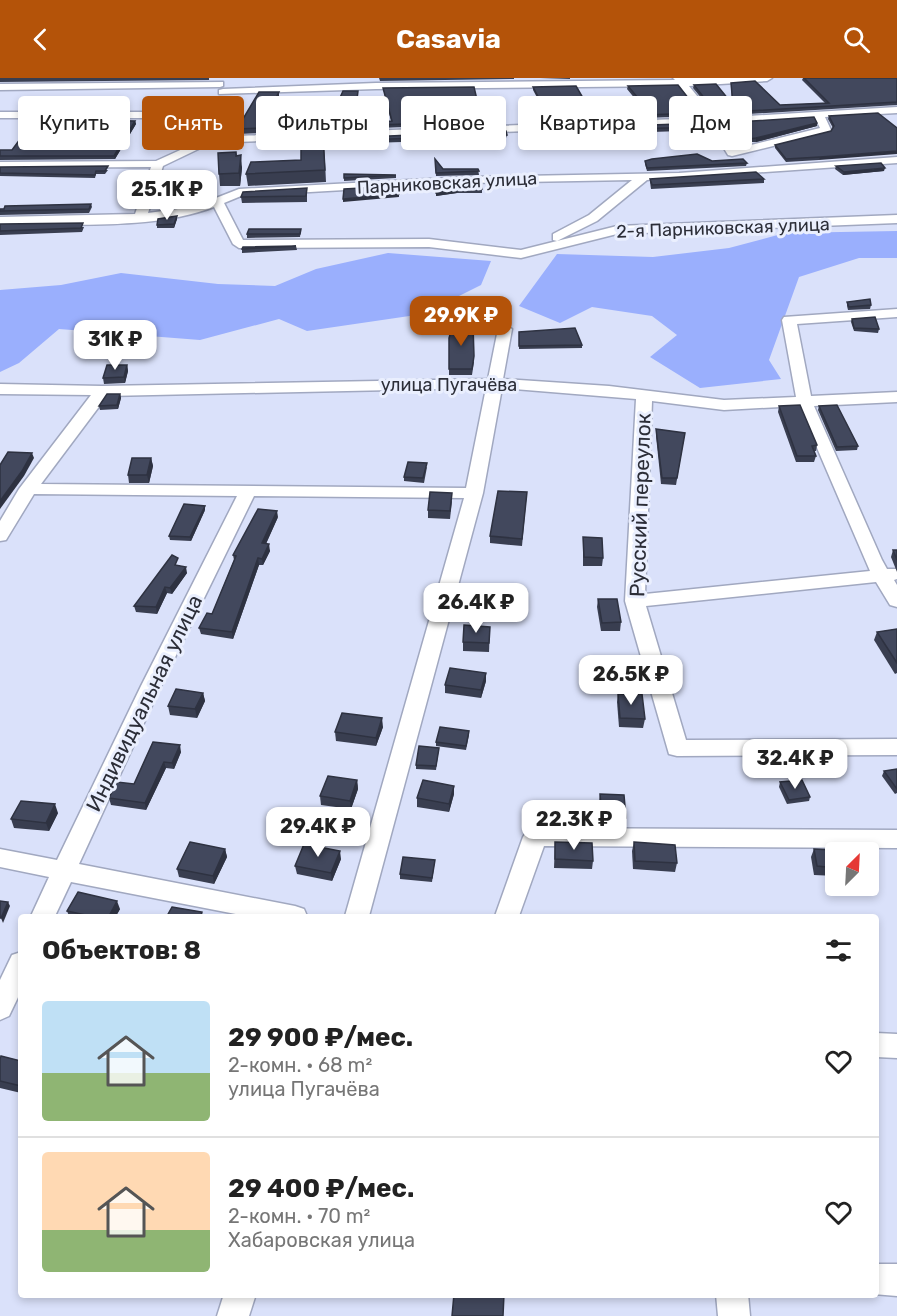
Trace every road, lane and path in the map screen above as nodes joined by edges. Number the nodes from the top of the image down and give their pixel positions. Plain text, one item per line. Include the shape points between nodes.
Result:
1 (767, 78) edge
2 (680, 80) edge
3 (0, 87) edge
4 (692, 96) edge
5 (142, 101) edge
6 (244, 104) edge
7 (244, 109) edge
8 (142, 110) edge
9 (897, 110) edge
10 (0, 115) edge
11 (819, 115) junction
12 (752, 119) edge
13 (669, 120) edge
14 (172, 150) edge
15 (719, 150) edge
16 (721, 157) junction
17 (897, 160) edge
18 (158, 164) junction
19 (0, 165) edge
20 (645, 176) junction
21 (679, 176) junction
22 (217, 202) junction
23 (140, 218) junction
24 (897, 219) edge
25 (0, 221) edge
26 (521, 255) junction
27 (897, 313) edge
28 (505, 329) dead end
29 (493, 383) junction
30 (0, 389) edge
31 (102, 391) junction
32 (644, 396) junction
33 (897, 397) edge
34 (805, 403) junction
35 (28, 489) junction
36 (248, 491) junction
37 (474, 493) junction
38 (0, 536) edge
39 (889, 574) edge
40 (635, 601) junction
41 (897, 601) edge
42 (897, 747) edge
43 (897, 839) edge
44 (0, 858) edge
45 (64, 871) junction
46 (44, 914) edge
47 (285, 914) edge
48 (358, 914) edge
49 (508, 914) edge
50 (18, 969) edge
51 (0, 1008) edge
52 (879, 1045) edge
53 (897, 1046) edge
54 (879, 1280) edge
55 (897, 1280) edge
56 (239, 1298) edge
57 (732, 1298) edge
58 (233, 1316) edge
59 (734, 1316) edge

1 - 2 street
2 - 4 street
2 - 6 street via 376,86
3 - 5 street
7 - 13 street
8 - 10 street
9 - 11 street
11 - 12 street
11 - 16 street via 826,130
14 - 18 street
15 - 16 street
16 - 21 street
17 - 21 street, Парниковская улица
18 - 19 street
18 - 23 street
20 - 21 street, Парниковская улица
20 - 22 street, Парниковская улица via 466,180 239,193
20 - 26 street via 593,218
22 - 23 street, Парниковская улица via 195,210
22 - 26 street, 2-я Парниковская улица via 239,244 429,243
23 - 25 street, Парниковская улица
24 - 26 street, 2-я Парниковская улица via 617,230
27 - 34 street via 789,320
28 - 29 street
29 - 31 street, улица Пугачёва
29 - 32 street, улица Пугачёва
29 - 37 street
30 - 31 street, улица Пугачёва
31 - 35 street
32 - 34 street, улица Пугачёва via 724,405
32 - 40 street, Русский переулок
33 - 34 street, улица Пугачёва
34 - 39 street
35 - 36 street
35 - 38 street
36 - 37 street
36 - 45 street, Индивидуальная улица
37 - 48 street
39 - 40 street
39 - 41 street
40 - 42 street, Русский переулок via 677,748
43 - 49 street via 535,837
44 - 45 street
45 - 46 street, Индивидуальная улица
45 - 47 street
50 - 51 street
52 - 53 street
54 - 55 street
56 - 58 street
57 - 59 street

